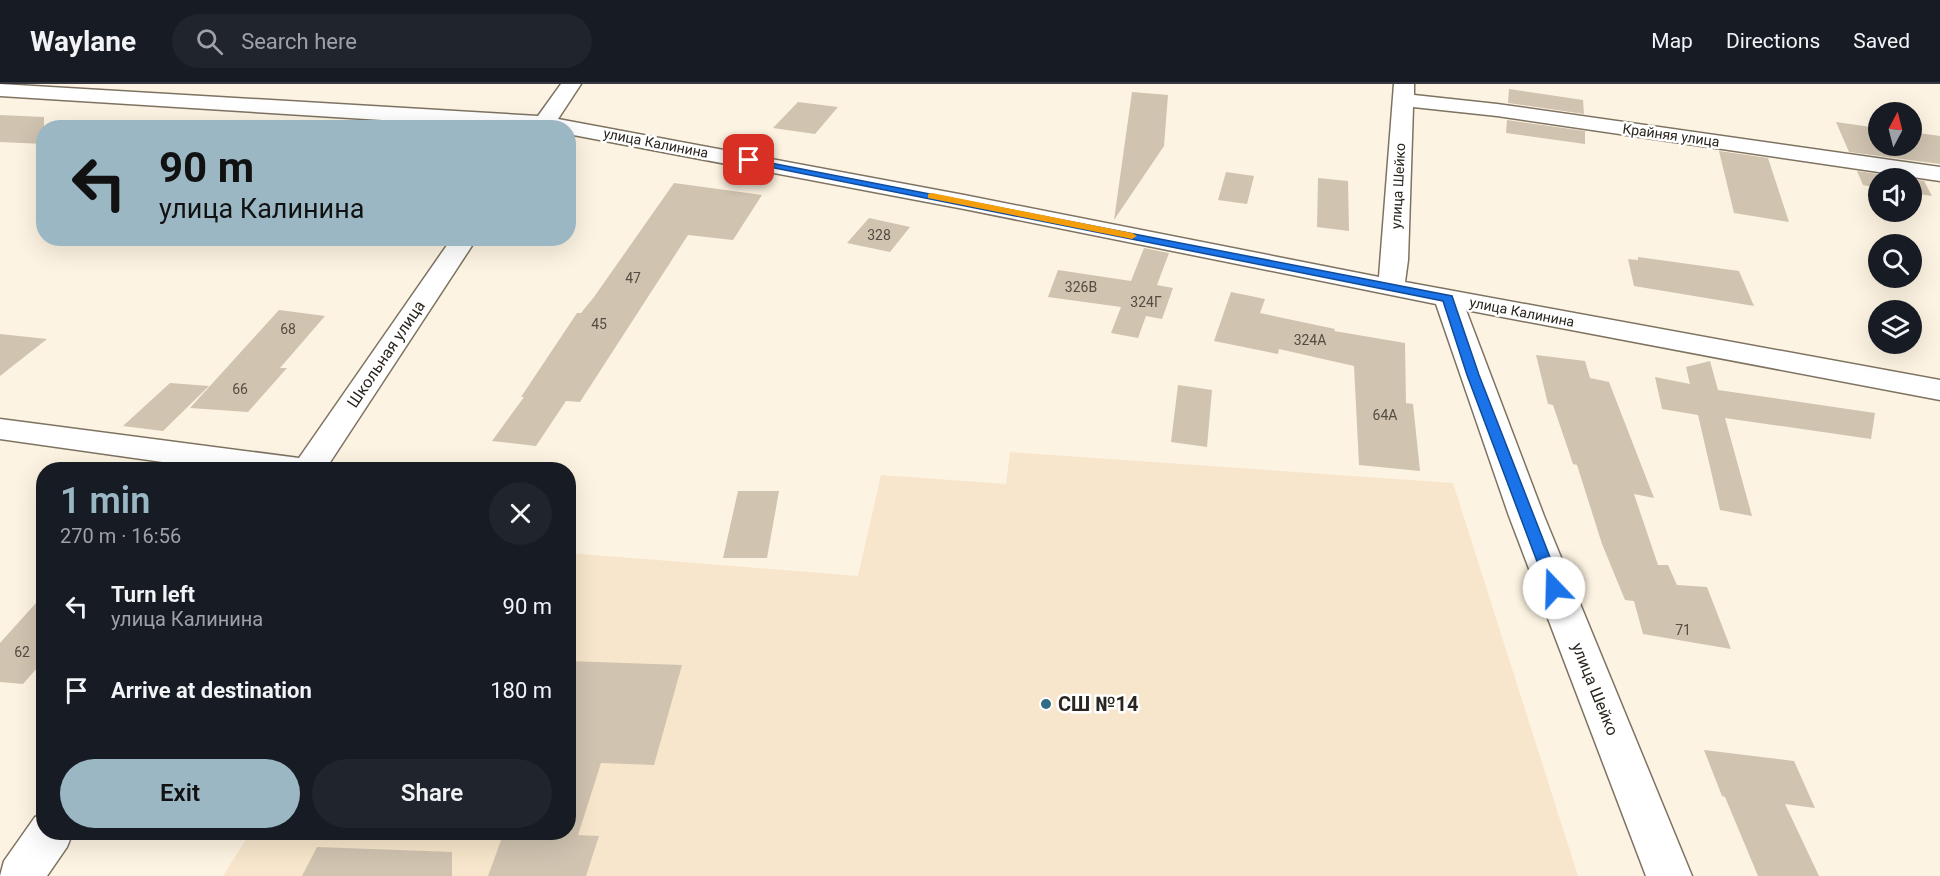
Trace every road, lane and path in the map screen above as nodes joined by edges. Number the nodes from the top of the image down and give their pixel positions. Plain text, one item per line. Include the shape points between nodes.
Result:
1 (571, 84) edge
2 (0, 90) edge
3 (1403, 92) edge
4 (465, 120) edge
5 (546, 120) edge
6 (576, 131) edge
7 (1940, 174) edge
8 (460, 246) edge
9 (1391, 287) junction
10 (1448, 298) junction
11 (1940, 390) edge
12 (0, 429) edge
13 (246, 462) edge
14 (311, 462) edge
15 (45, 840) edge
16 (20, 876) edge
17 (1669, 876) edge

1 - 5 street
2 - 4 street, улица Калинина
3 - 7 street, Крайняя улица via 1497,110
3 - 9 street, улица Шейко
6 - 9 street, улица Калинина via 964,202
8 - 14 street, Школьная улица
9 - 10 street, улица Калинина
10 - 11 street, улица Калинина
10 - 17 street, улица Шейко via 1533,532
12 - 13 street
15 - 16 street

